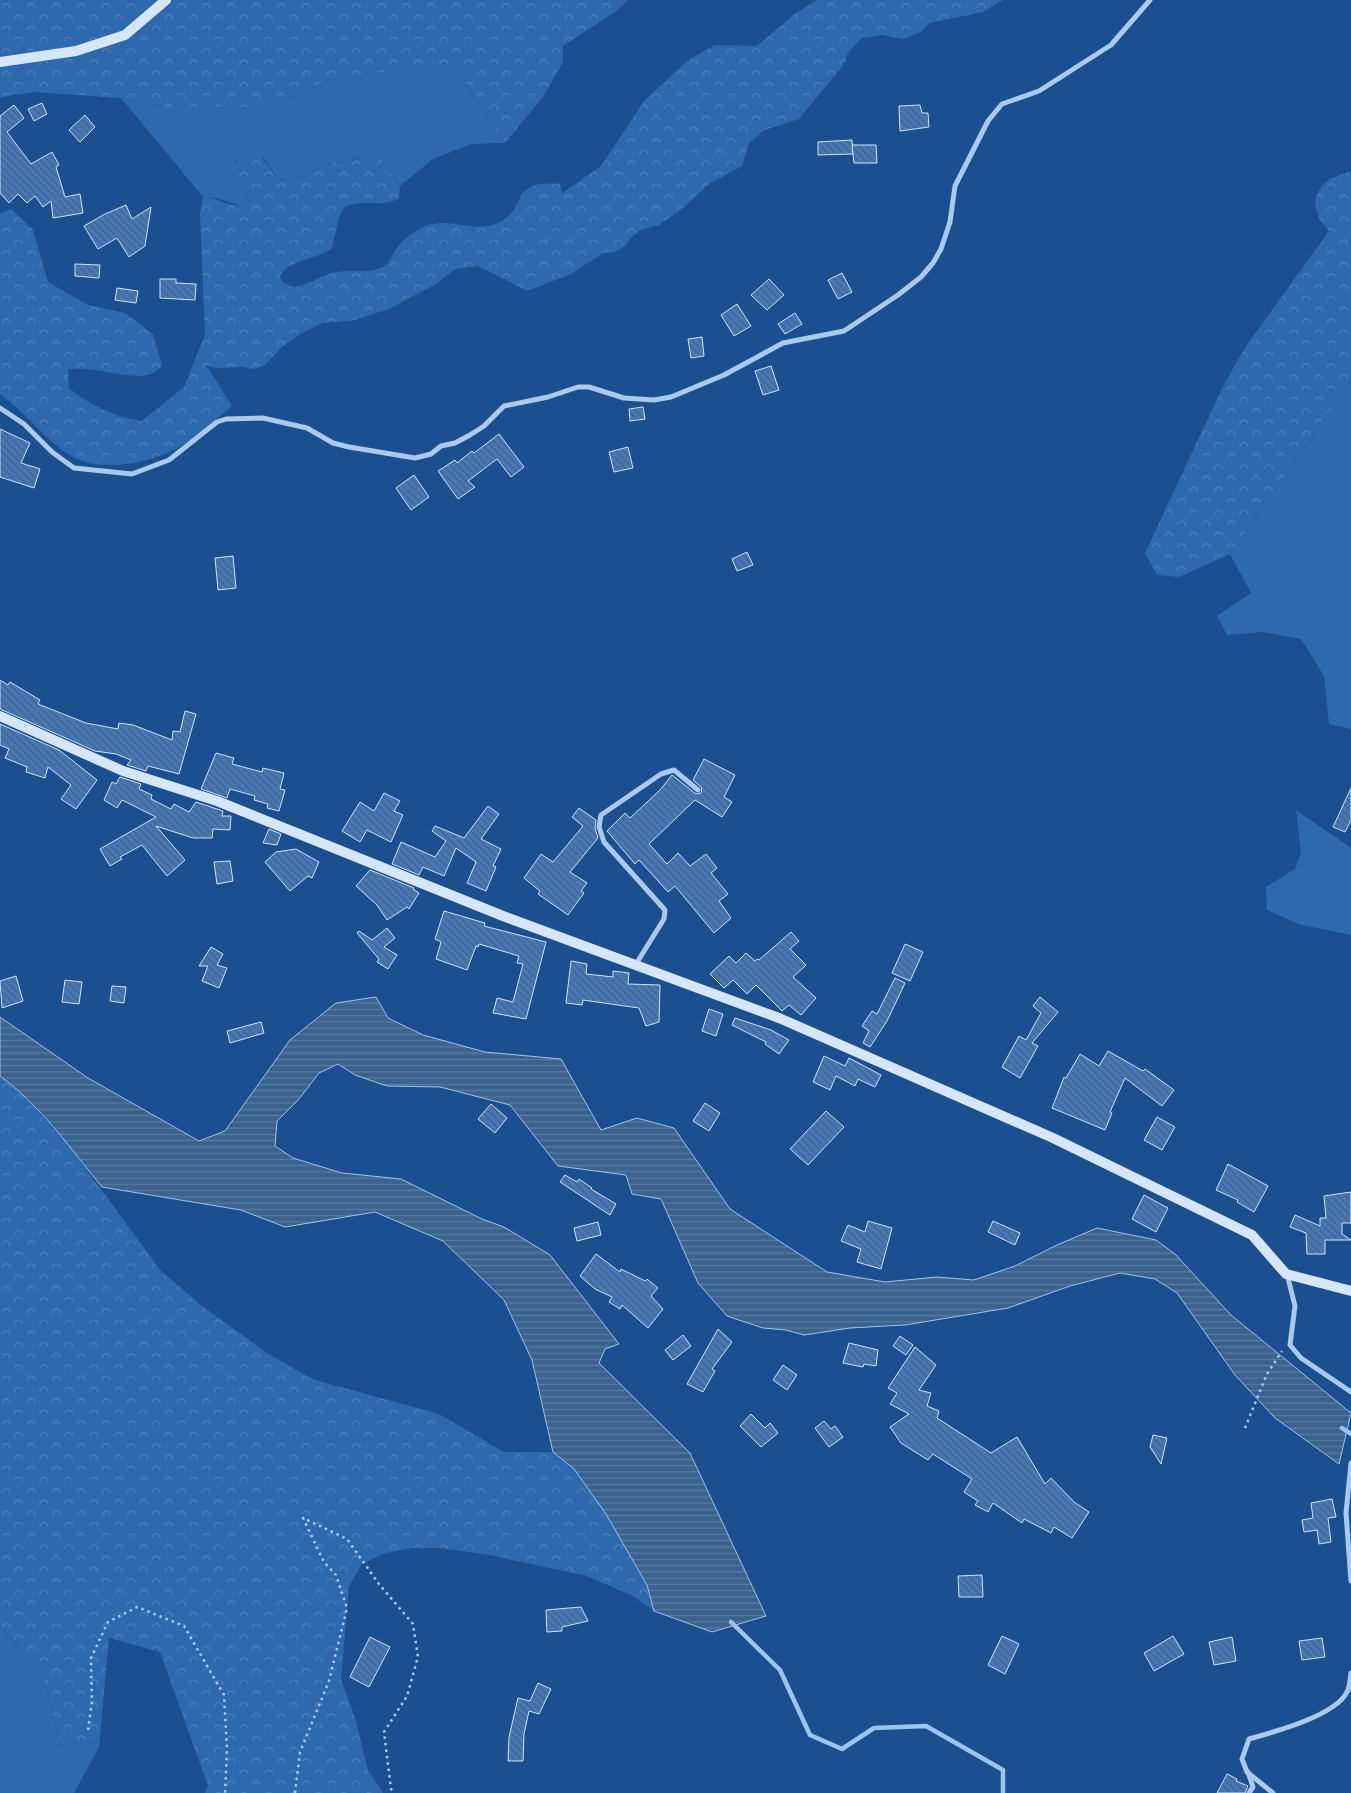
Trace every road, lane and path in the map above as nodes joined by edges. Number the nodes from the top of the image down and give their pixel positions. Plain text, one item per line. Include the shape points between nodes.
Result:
1 (166, 0) edge
2 (1150, 0) edge
3 (0, 62) edge
4 (0, 408) edge
5 (0, 716) edge
6 (698, 790) dead end
7 (636, 964) junction
8 (1286, 1274) junction
9 (1351, 1291) edge
10 (1279, 1353) dead end
11 (1351, 1392) edge
12 (1244, 1428) dead end
13 (1351, 1464) edge
14 (1351, 1581) edge
15 (1351, 1673) edge
16 (88, 1730) dead end
17 (1247, 1772) junction
18 (225, 1793) edge
19 (295, 1793) edge
20 (394, 1793) edge
21 (1248, 1793) edge
22 (1273, 1793) edge

1 - 3 street via 124,35 76,51
2 - 4 street via 1110,45 1039,91 1002,104 997,110 988,121 955,186 942,249 921,277 844,331 784,343 682,393 654,400 624,398 589,387 571,388 548,398 504,406 470,435 415,458 349,448 307,428 270,420 226,419 217,422 169,460 132,474 74,468 52,452 24,424
5 - 7 street via 123,771 216,801 502,916
6 - 7 street via 674,770 661,774 601,816 599,827 604,842 665,910 664,919
7 - 8 street via 779,1018 1053,1138 1252,1235
8 - 9 street
8 - 11 street via 1295,1306 1290,1345 1301,1358
10 - 12 path
13 - 14 street via 1346,1513
15 - 17 street via 1347,1692 1339,1702 1306,1721 1250,1739 1242,1759
16 - 18 path via 92,1702 91,1658 108,1622 137,1607 184,1626 224,1695
17 - 21 street via 1252,1787
17 - 22 street
19 - 20 path via 300,1752 329,1681 347,1608 336,1576 324,1562 303,1518 347,1540 413,1624 418,1657 407,1696 384,1732

